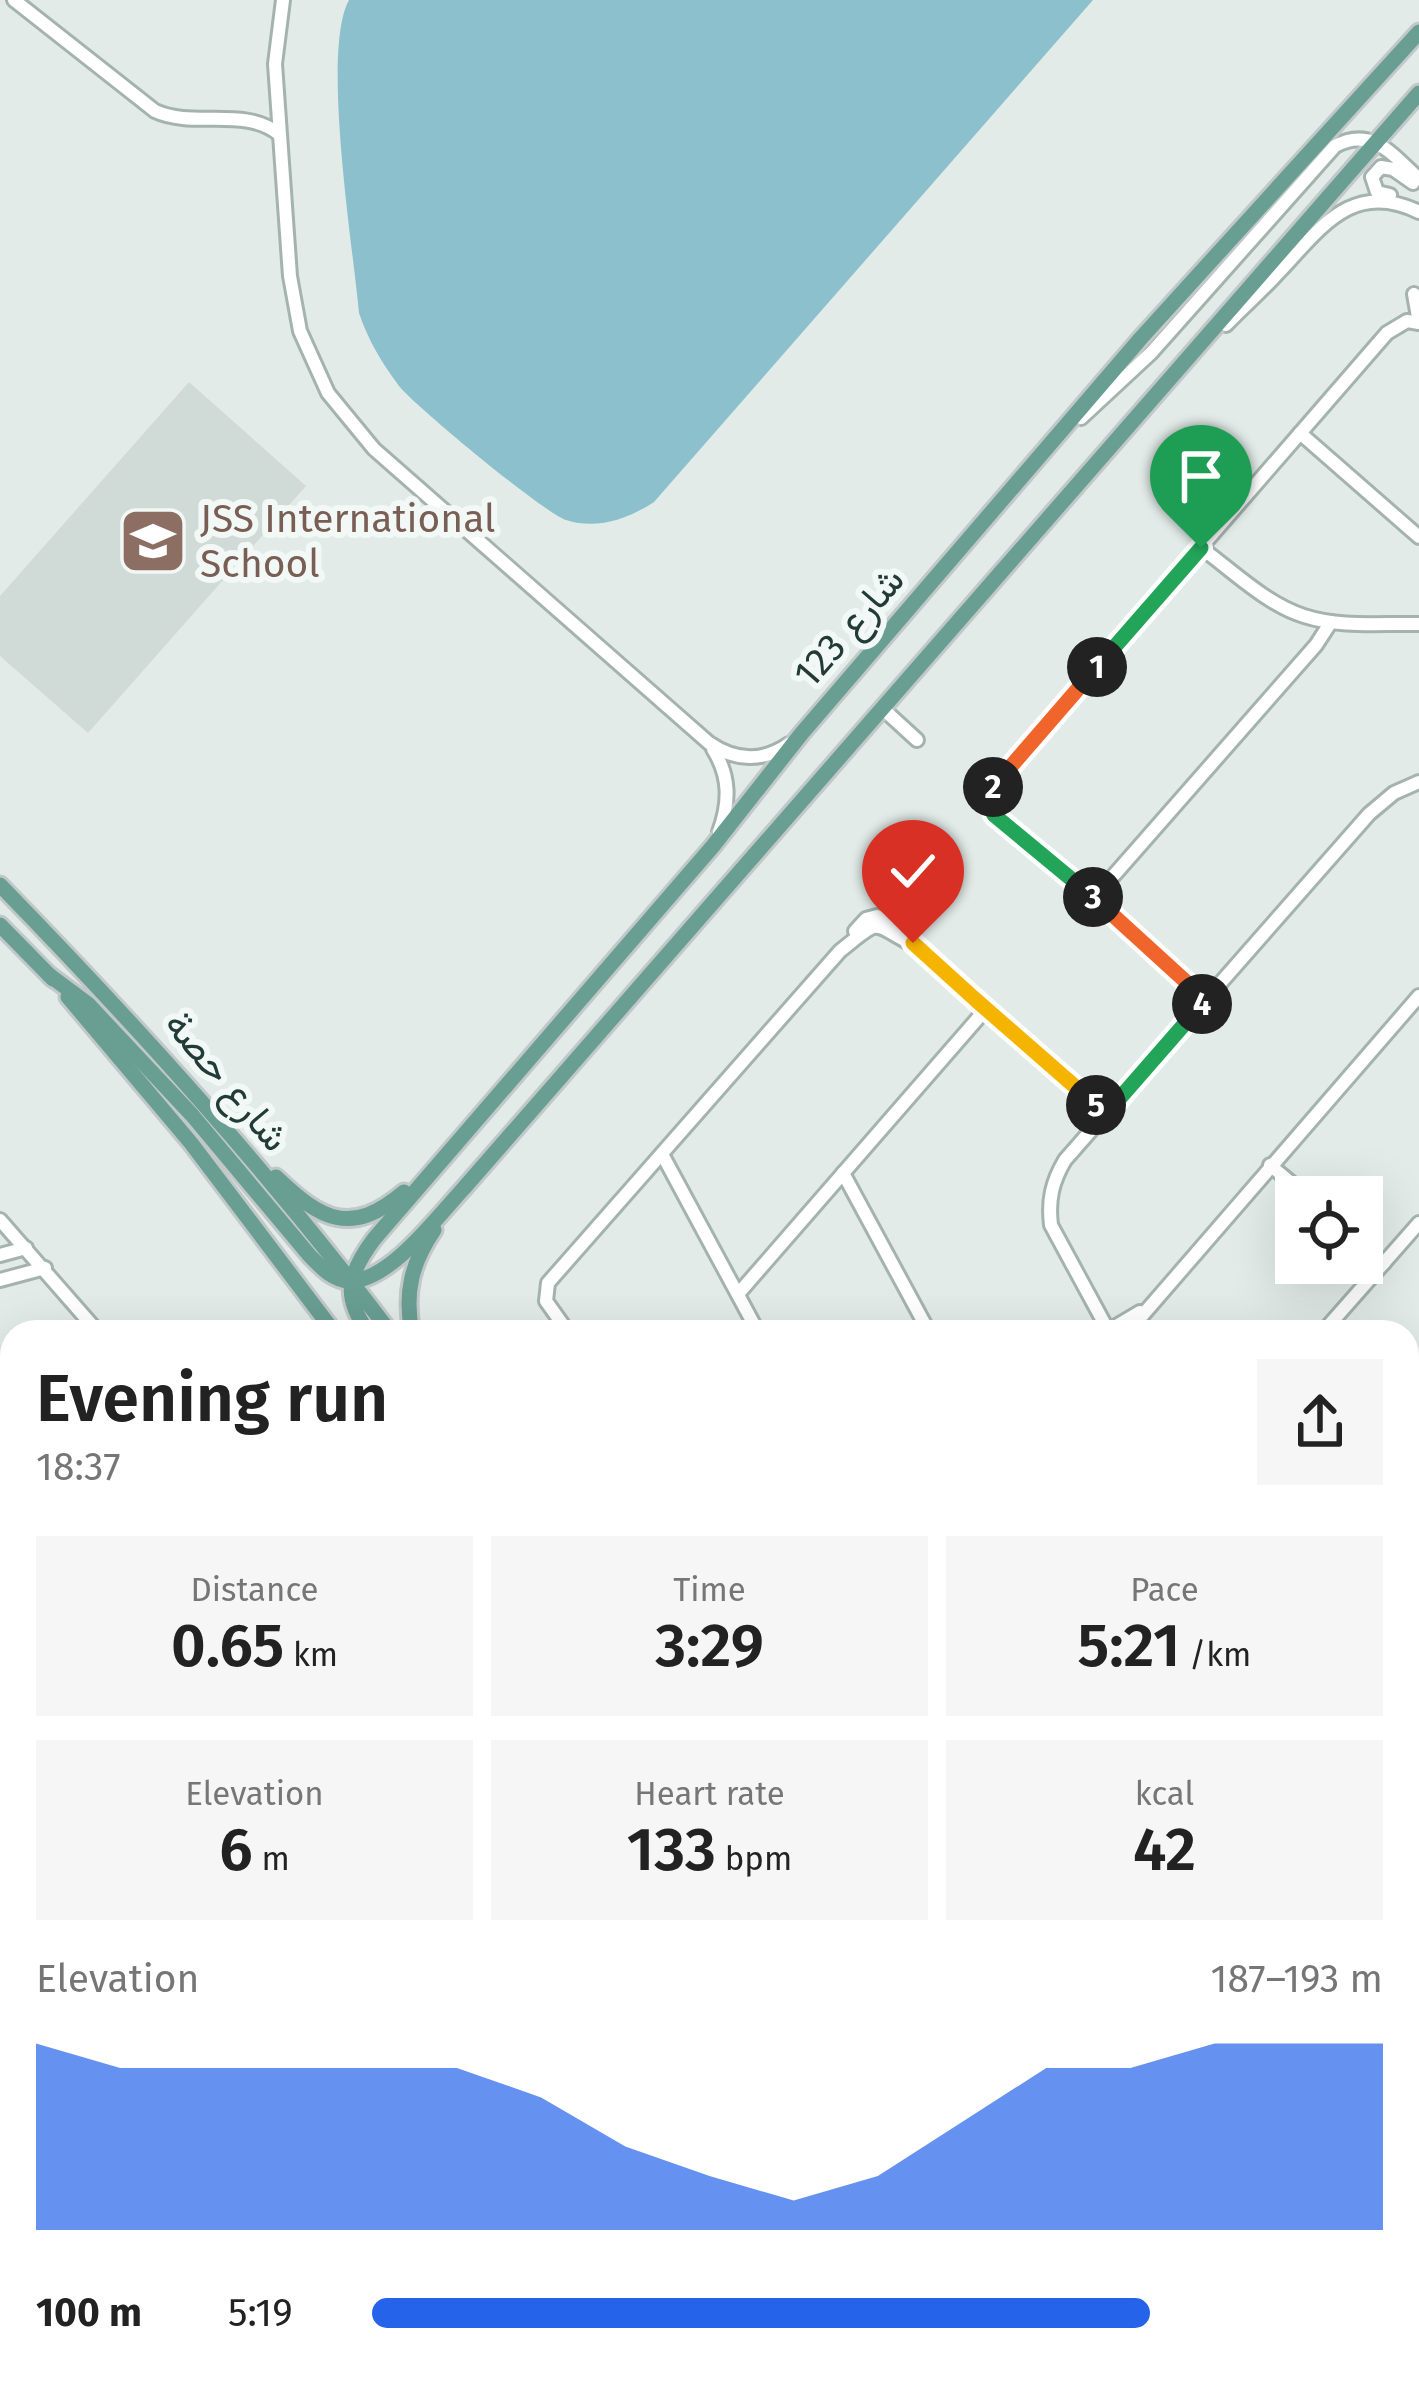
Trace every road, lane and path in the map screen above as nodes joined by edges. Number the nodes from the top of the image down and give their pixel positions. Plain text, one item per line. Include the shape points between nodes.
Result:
1 (14, 0) edge
2 (284, 0) edge
3 (1419, 32) edge
4 (1419, 93) edge
5 (276, 99) junction
6 (240, 119) junction
7 (279, 134) junction
8 (1375, 140) junction
9 (1419, 184) edge
10 (1419, 208) edge
11 (1414, 294) dead end
12 (1419, 323) edge
13 (1152, 397) junction
14 (1300, 434) junction
15 (1051, 442) junction
16 (1419, 537) edge
17 (1201, 548) junction
18 (1325, 621) junction
19 (1419, 624) edge
20 (882, 708) junction
21 (802, 733) junction
22 (917, 740) dead end
23 (709, 743) junction
24 (1419, 782) edge
25 (713, 847) junction
26 (0, 885) edge
27 (1094, 898) junction
28 (0, 926) edge
29 (50, 975) junction
30 (1419, 996) edge
31 (1206, 1000) junction
32 (986, 1009) junction
33 (1106, 1114) junction
34 (223, 1124) junction
35 (662, 1154) junction
36 (434, 1165) junction
37 (1270, 1165) junction
38 (650, 1168) junction
39 (842, 1173) junction
40 (1283, 1176) edge
41 (832, 1187) junction
42 (464, 1188) junction
43 (687, 1202) junction
44 (0, 1220) edge
45 (870, 1223) junction
46 (1419, 1223) edge
47 (26, 1248) junction
48 (0, 1255) edge
49 (1384, 1263) joint
50 (45, 1268) junction
51 (0, 1280) edge
52 (352, 1281) junction
53 (734, 1288) junction
54 (1150, 1303) junction
55 (88, 1320) edge
56 (325, 1320) edge
57 (359, 1320) edge
58 (381, 1320) edge
59 (411, 1320) edge
60 (559, 1320) edge
61 (751, 1320) edge
62 (923, 1320) edge
63 (1102, 1320) edge
64 (1124, 1320) edge
65 (1137, 1320) edge
66 (1334, 1320) edge

1 - 6 street via 155,111 182,120
2 - 5 street
3 - 15 main road, شارع 123
4 - 8 main road, شارع 123
5 - 6 street
5 - 7 street
6 - 7 street
7 - 23 street via 297,318 341,412 468,535
8 - 9 street
8 - 13 main road, شارع 123
8 - 15 street via 1347,140 1329,151 1151,353
9 - 10 street via 1389,167 1372,177 1377,192
10 - 13 street via 1374,201 1337,213
11 - 12 street
12 - 14 street via 1387,332
13 - 20 main road, شارع 123
14 - 16 street
14 - 17 street
15 - 21 main road, شارع 123
17 - 18 street via 1273,601
17 - 27 street via 989,796 1001,822
18 - 19 street
18 - 27 street via 1310,651
20 - 22 street
20 - 42 main road, شارع 123
21 - 23 street via 763,757
21 - 25 main road, شارع 123
23 - 25 street via 728,792
24 - 31 street via 1380,802
25 - 36 main road, شارع 123
26 - 34 main road, شارع حصة
27 - 31 street
28 - 29 main road, شارع حصة
29 - 52 main road via 88,1004 192,1115 310,1256
29 - 56 main road, شارع حصة
30 - 37 street
31 - 33 street
32 - 33 street
32 - 35 street via 915,946 872,926 840,951
32 - 39 street
33 - 63 street via 1065,1160 1049,1208 1057,1241
34 - 36 main road via 328,1217 381,1211
34 - 52 main road, شارع حصة
35 - 38 street
35 - 43 street
36 - 52 main road, شارع 123 via 364,1253
37 - 40 street
37 - 54 street
38 - 43 street
38 - 60 street via 545,1292
39 - 41 street
39 - 45 street
41 - 45 street
41 - 53 street
42 - 52 main road, شارع 123 via 395,1260
42 - 59 main road via 417,1258
43 - 53 street
44 - 47 street
45 - 62 street
46 - 49 street
47 - 48 street
47 - 50 street
49 - 66 street
50 - 51 street
50 - 55 street
52 - 57 main road
52 - 58 main road, شارع حصة
53 - 61 street
54 - 64 street
54 - 65 street

